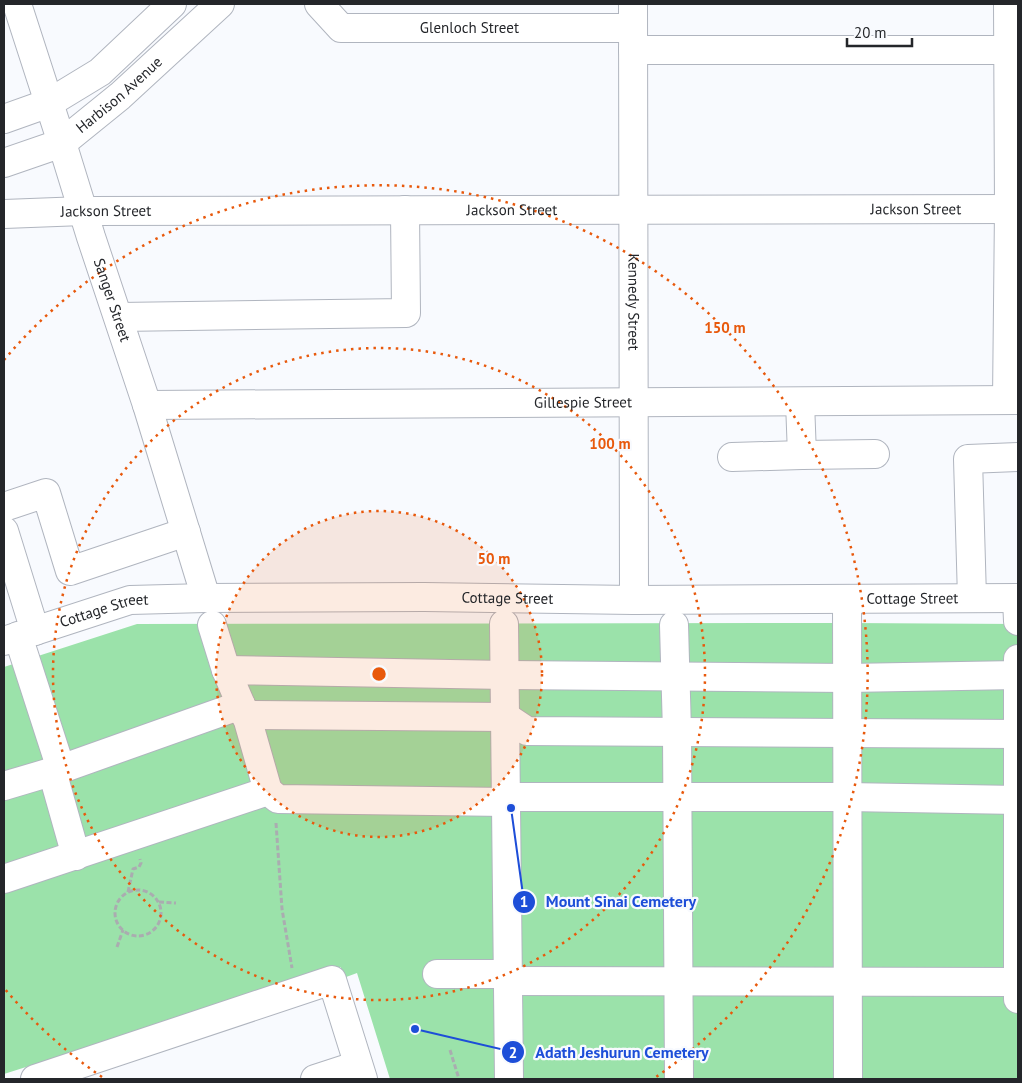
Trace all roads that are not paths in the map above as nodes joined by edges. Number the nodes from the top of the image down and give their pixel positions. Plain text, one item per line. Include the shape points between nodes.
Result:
1 (17, 4) edge
2 (172, 4) edge
3 (220, 4) edge
4 (319, 4) edge
5 (1008, 4) edge
6 (633, 27) edge
7 (1008, 50) junction
8 (49, 104) junction
9 (4, 119) edge
10 (62, 143) junction
11 (4, 163) edge
12 (1014, 209) edge
13 (405, 210) junction
14 (634, 210) junction
15 (83, 211) junction
16 (4, 214) edge
17 (119, 317) junction
18 (1012, 400) edge
19 (800, 402) junction
20 (635, 403) junction
21 (148, 405) junction
22 (875, 454) dead end
23 (802, 455) junction
24 (732, 457) dead end
25 (1018, 457) edge
26 (4, 507) edge
27 (4, 531) edge
28 (186, 532) junction
29 (206, 598) junction
30 (972, 598) junction
31 (847, 599) junction
32 (634, 600) junction
33 (1018, 606) edge
34 (504, 624) dead end
35 (674, 624) dead end
36 (212, 625) dead end
37 (19, 636) edge
38 (1018, 660) edge
39 (226, 670) junction
40 (1018, 674) edge
41 (506, 675) junction
42 (676, 676) junction
43 (848, 678) junction
44 (243, 710) junction
45 (506, 717) junction
46 (677, 732) junction
47 (848, 733) junction
48 (1018, 734) edge
49 (56, 770) junction
50 (4, 786) edge
51 (268, 791) junction
52 (676, 797) junction
53 (847, 797) junction
54 (507, 800) junction
55 (1018, 800) edge
56 (76, 856) junction
57 (4, 879) edge
58 (437, 974) dead end
59 (508, 978) junction
60 (678, 982) junction
61 (847, 982) junction
62 (1018, 982) edge
63 (1018, 999) edge
64 (360, 1072) edge
65 (35, 1079) edge
66 (315, 1079) edge
67 (509, 1079) edge
68 (679, 1079) edge
69 (848, 1079) edge

1 - 8 street, Sanger Street
2 - 8 street, Harbison Avenue via 100,72
3 - 10 street, Harbison Avenue via 120,96
4 - 6 street, Glenloch Street via 341,28
5 - 7 street
6 - 7 street, Glenloch Street
6 - 14 street, Kennedy Street
7 - 12 street
8 - 9 street, Harbison Avenue
8 - 10 street, Sanger Street
10 - 11 street, Harbison Avenue
10 - 15 street, Sanger Street
12 - 14 street, Jackson Street
12 - 18 street
13 - 14 street, Jackson Street
13 - 15 street, Jackson Street
13 - 17 street via 406,312
14 - 20 street, Kennedy Street
15 - 16 street, Jackson Street
15 - 17 street, Sanger Street
17 - 21 street, Sanger Street
18 - 19 street, Gillespie Street
19 - 20 street, Gillespie Street
19 - 23 street
20 - 21 street, Gillespie Street
20 - 32 street, Kennedy Street
21 - 28 street, Sanger Street
22 - 23 street
23 - 24 street
25 - 30 street via 968,459
26 - 28 street via 46,493 70,571
27 - 37 street
28 - 29 street, Sanger Street
29 - 32 street, Cottage Street
29 - 37 street, Cottage Street via 130,600
30 - 31 street, Cottage Street
30 - 33 street, Cottage Street
31 - 32 street, Cottage Street
31 - 43 street
34 - 41 street
35 - 42 street
36 - 39 street
37 - 49 street
38 - 40 street
39 - 41 street
39 - 44 street
40 - 43 street
40 - 48 street
41 - 42 street
41 - 45 street
42 - 43 street
42 - 46 street
43 - 47 street
44 - 45 street
44 - 49 street
44 - 51 street
45 - 46 street via 528,731
45 - 54 street
46 - 47 street
46 - 52 street
47 - 48 street
47 - 53 street
48 - 55 street
49 - 50 street
49 - 56 street
51 - 54 street via 278,799
51 - 56 street
52 - 53 street
52 - 54 street
52 - 60 street
53 - 55 street
53 - 61 street
54 - 59 street
55 - 62 street
56 - 57 street
58 - 59 street
59 - 60 street
59 - 67 street
60 - 61 street
60 - 68 street
61 - 62 street
61 - 69 street
62 - 63 street
64 - 65 street via 332,980
64 - 66 street

